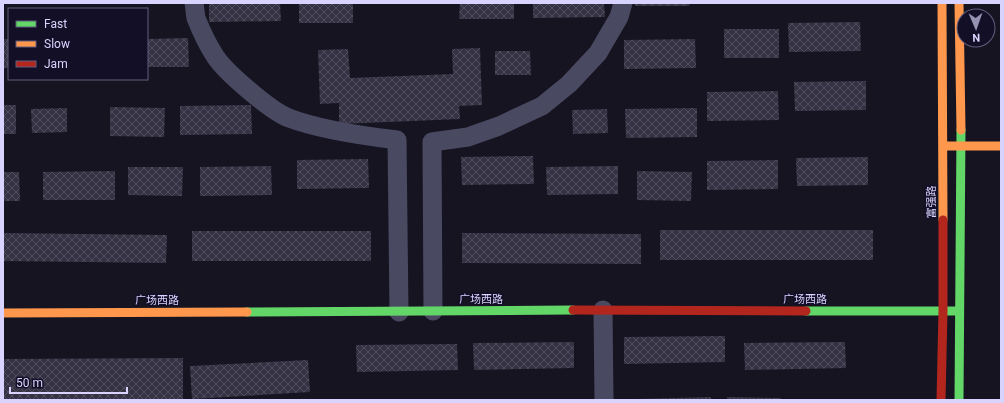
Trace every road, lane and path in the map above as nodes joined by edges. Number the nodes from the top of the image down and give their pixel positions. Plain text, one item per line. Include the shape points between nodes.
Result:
1 (194, 3) edge
2 (622, 3) edge
3 (942, 3) edge
4 (959, 3) edge
5 (943, 146) junction
6 (961, 146) junction
7 (1001, 146) edge
8 (603, 310) junction
9 (433, 311) junction
10 (943, 311) junction
11 (959, 311) junction
12 (3, 312) edge
13 (400, 312) junction
14 (604, 400) edge
15 (941, 400) edge
16 (959, 400) edge

1 - 13 street via 196,18 215,57 263,102 288,118 397,140
2 - 9 street via 619,17 598,53 569,84 542,106 499,126 468,136 432,142
3 - 5 main road, 富强路
4 - 6 main road
5 - 6 main road
5 - 10 main road, 富强路
6 - 7 main road
6 - 11 main road
8 - 9 main road, 广场西路
8 - 10 main road, 广场西路
8 - 14 street
9 - 13 main road, 广场西路
10 - 11 main road, 广场西路
10 - 15 main road, 富强路
11 - 16 main road
12 - 13 main road, 广场西路

